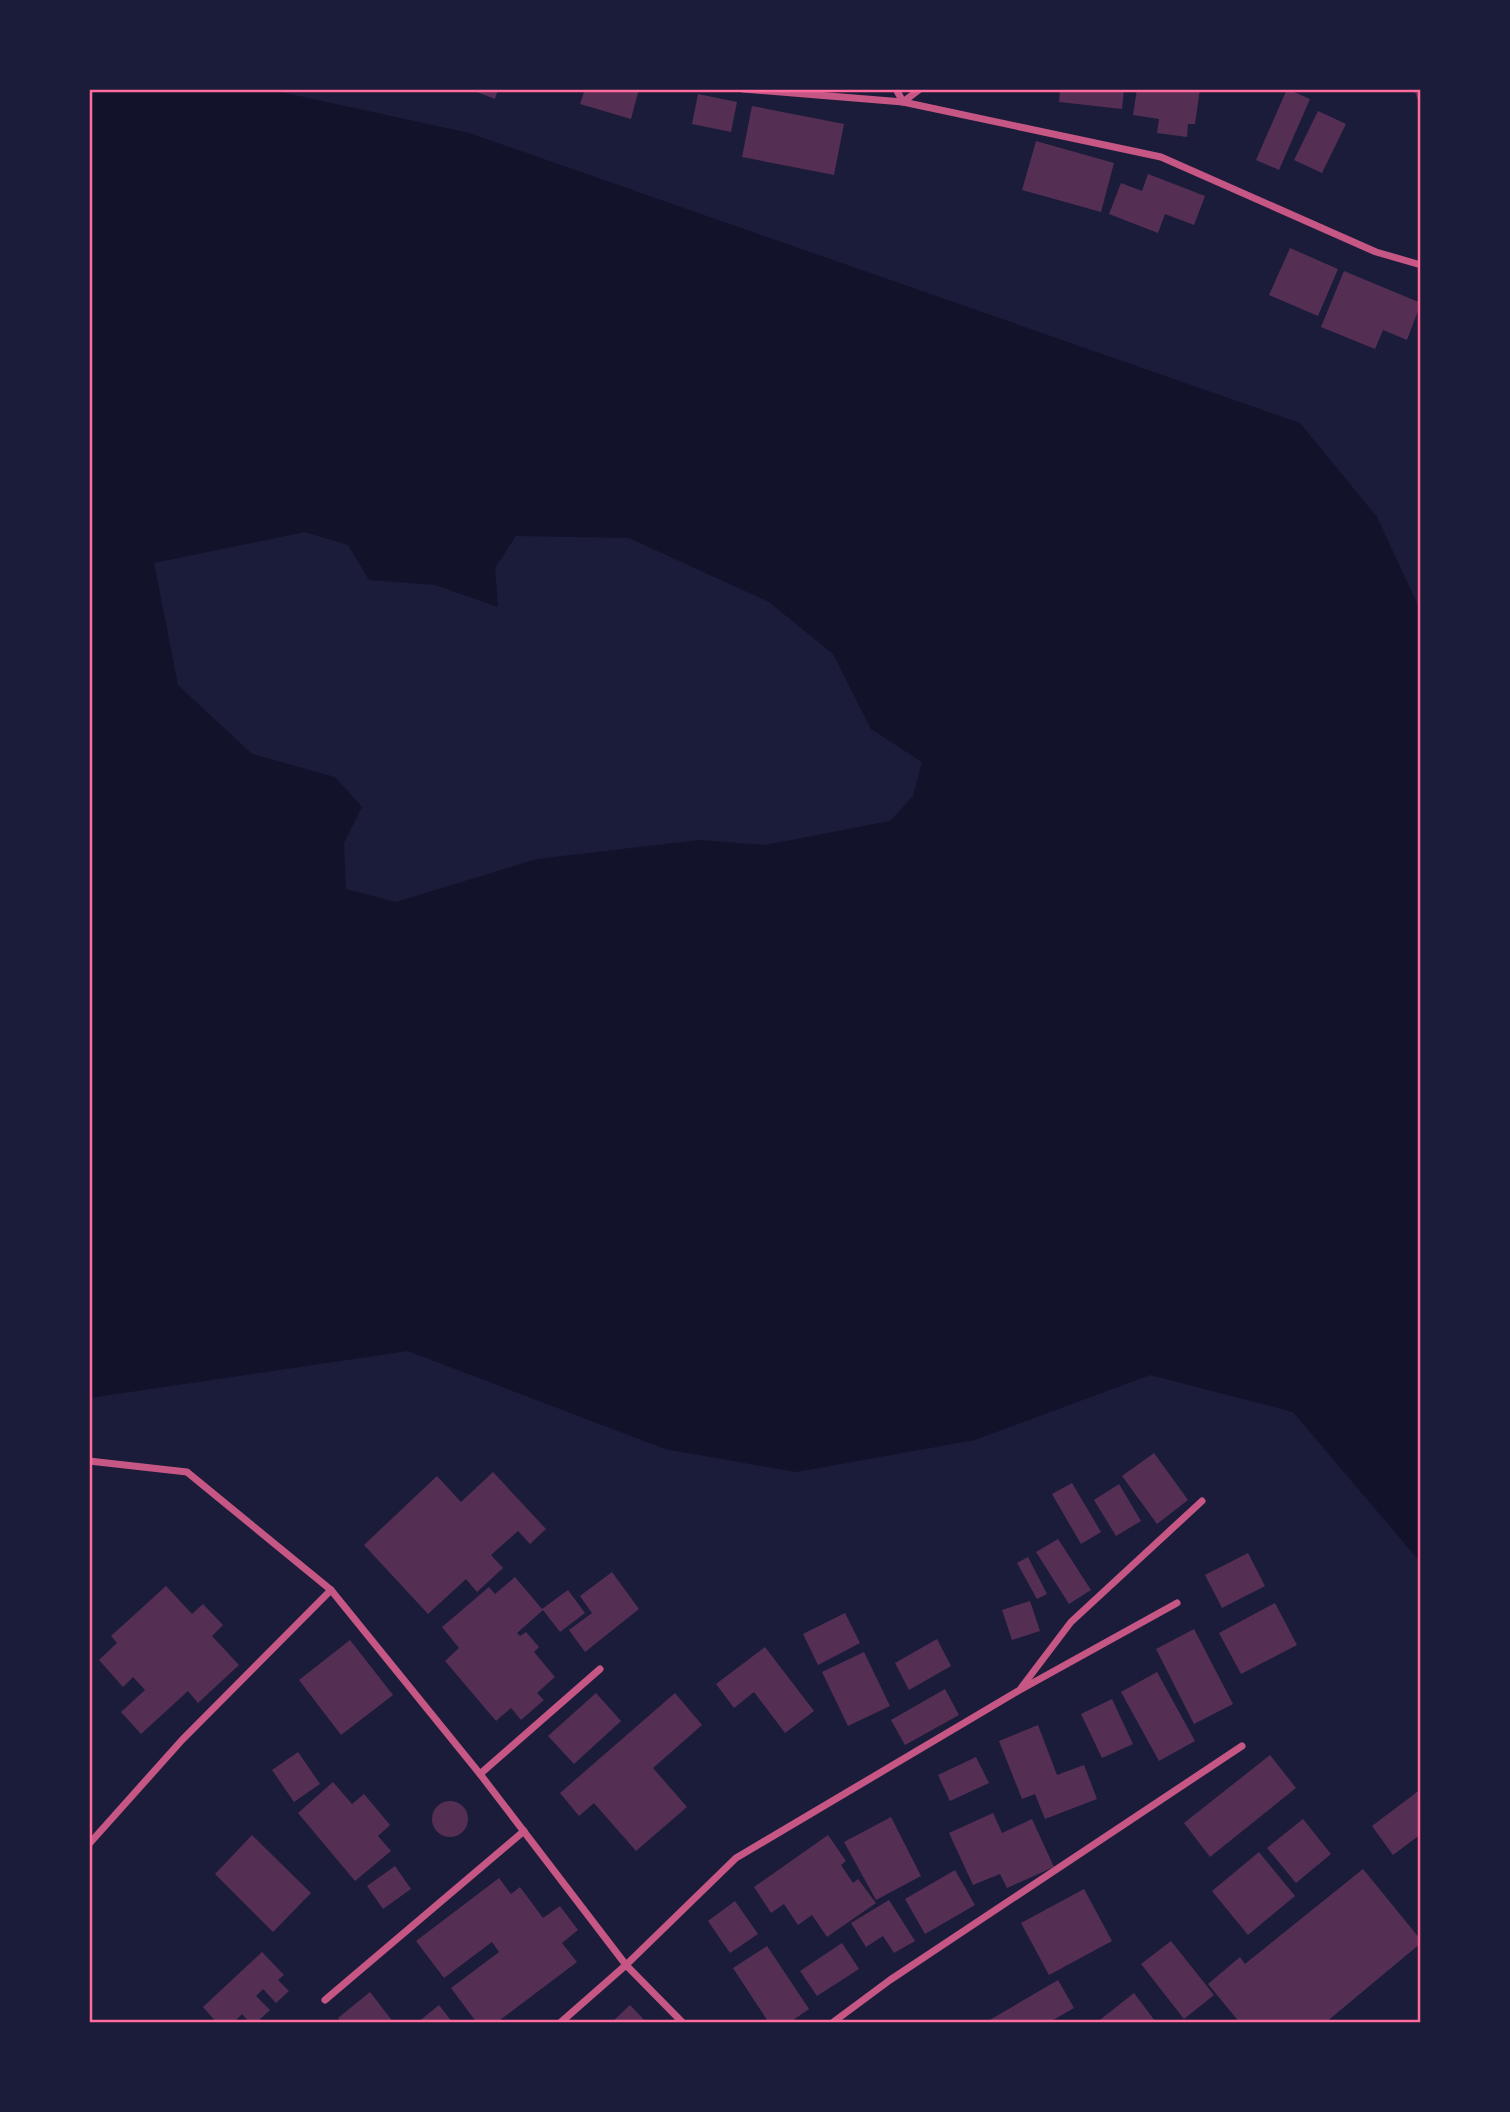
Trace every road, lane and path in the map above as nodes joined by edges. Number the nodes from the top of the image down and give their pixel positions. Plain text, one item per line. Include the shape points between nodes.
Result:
1 (743, 89) edge
2 (896, 89) edge
3 (920, 89) edge
4 (903, 102) junction
5 (1421, 265) edge
6 (89, 1461) edge
7 (1202, 1501) dead end
8 (331, 1590) junction
9 (1177, 1603) dead end
10 (600, 1669) dead end
11 (1018, 1691) junction
12 (1242, 1746) dead end
13 (480, 1774) junction
14 (524, 1832) junction
15 (89, 1844) edge
16 (626, 1965) junction
17 (325, 2000) dead end
18 (560, 2023) edge
19 (683, 2023) edge
20 (832, 2023) edge

1 - 4 street
2 - 4 street
3 - 4 street
4 - 5 street via 1161,158 1376,251
6 - 8 street via 187,1472
7 - 11 street via 1071,1622
8 - 13 street
8 - 15 street via 182,1741
9 - 11 street
10 - 13 street
11 - 16 street via 736,1858
12 - 20 street
13 - 14 street
14 - 16 street
14 - 17 street
16 - 18 street
16 - 19 street

